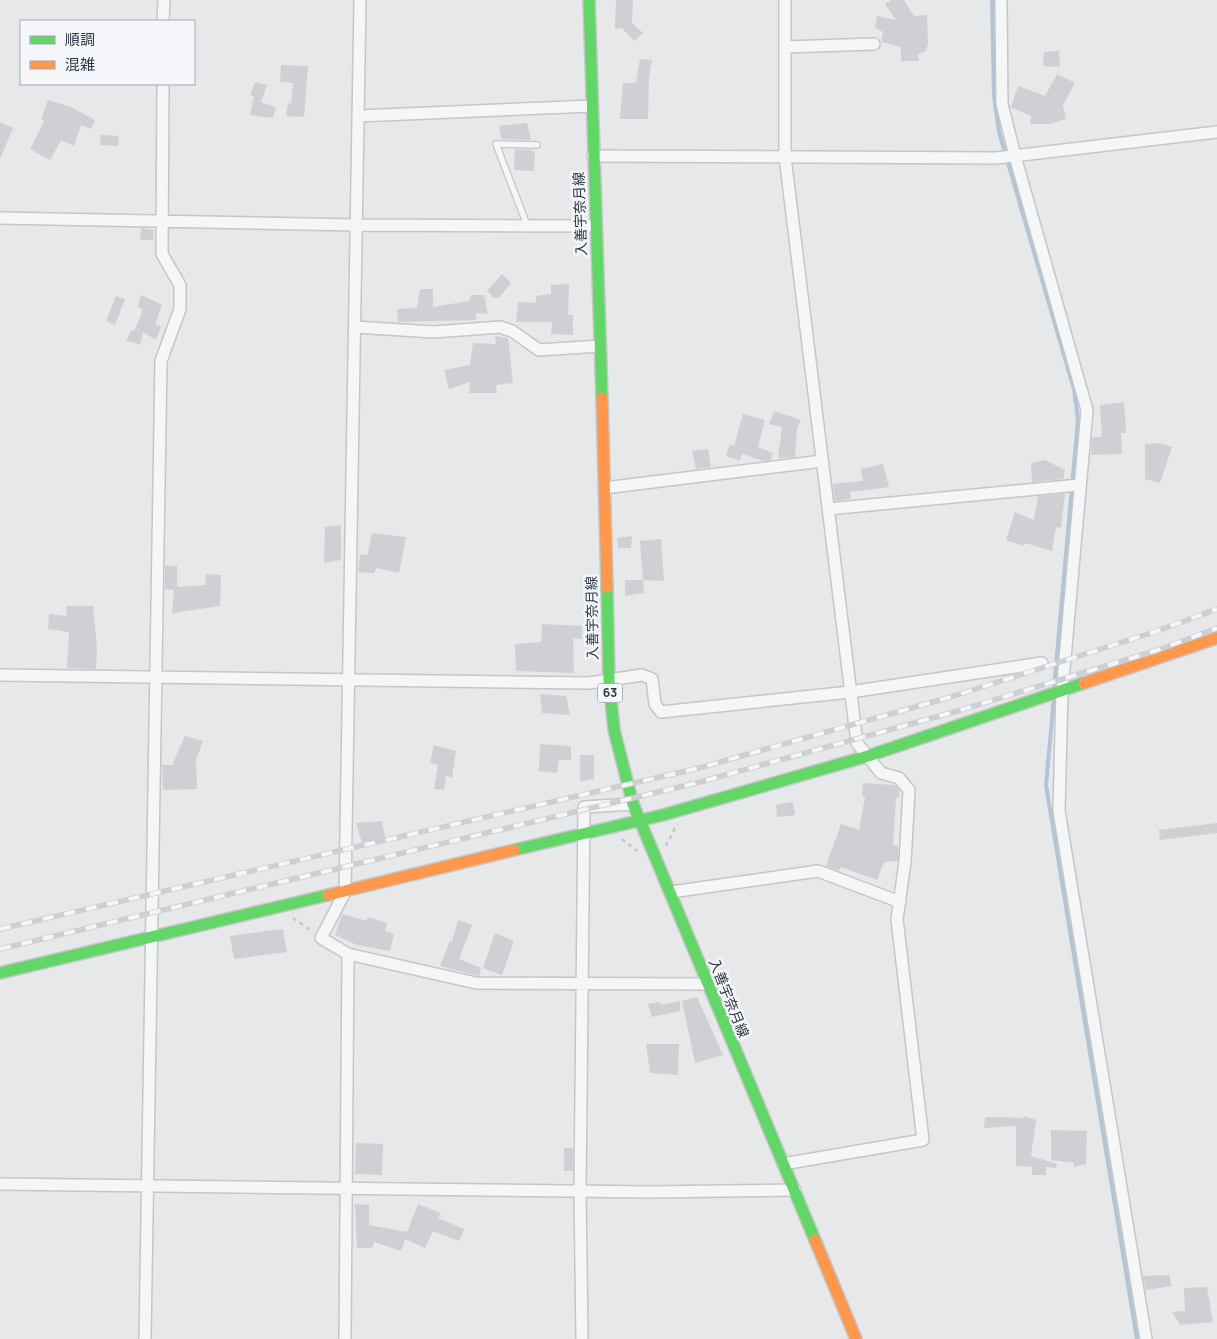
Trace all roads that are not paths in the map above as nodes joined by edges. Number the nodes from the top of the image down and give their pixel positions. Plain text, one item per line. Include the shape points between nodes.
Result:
1 (164, 0) edge
2 (360, 0) edge
3 (589, 0) edge
4 (785, 0) edge
5 (1001, 0) edge
6 (163, 20) edge
7 (874, 44) dead end
8 (785, 48) junction
9 (163, 85) edge
10 (592, 106) junction
11 (359, 116) junction
12 (1217, 132) edge
13 (537, 145) dead end
14 (593, 156) junction
15 (1015, 156) junction
16 (785, 157) junction
17 (0, 218) edge
18 (161, 221) junction
19 (355, 225) junction
20 (527, 225) junction
21 (596, 226) junction
22 (355, 327) junction
23 (600, 346) junction
24 (822, 461) junction
25 (1079, 484) junction
26 (604, 488) junction
27 (828, 510) junction
28 (1217, 638) edge
29 (1042, 663) dead end
30 (0, 675) edge
31 (154, 676) junction
32 (350, 678) junction
33 (609, 680) junction
34 (850, 692) junction
35 (1062, 692) junction
36 (868, 756) junction
37 (633, 804) junction
38 (641, 821) junction
39 (585, 832) junction
40 (344, 892) junction
41 (671, 892) junction
42 (900, 902) junction
43 (151, 938) junction
44 (348, 954) junction
45 (0, 973) edge
46 (583, 983) junction
47 (707, 984) junction
48 (783, 1164) junction
49 (0, 1184) edge
50 (148, 1186) junction
51 (347, 1187) junction
52 (795, 1190) junction
53 (580, 1191) junction
54 (145, 1339) edge
55 (345, 1339) edge
56 (582, 1339) edge
57 (856, 1339) edge
58 (1146, 1339) edge

1 - 6 street
2 - 11 street
3 - 10 main road, 入善宇奈月線 / 63
4 - 8 street
5 - 15 street via 1002,104
7 - 8 street
8 - 16 street
9 - 18 street
10 - 11 street
10 - 14 main road, 入善宇奈月線 / 63
11 - 19 street
12 - 15 street
13 - 20 lane via 496,144
14 - 16 street
14 - 21 main road, 入善宇奈月線 / 63
15 - 16 street
15 - 25 street via 1087,410
16 - 24 street
17 - 18 street
18 - 19 street
18 - 31 street via 162,254 180,285 180,309 161,361
19 - 20 street
19 - 22 street
20 - 21 street
21 - 23 main road, 入善宇奈月線 / 63
22 - 23 street via 434,332 500,326 512,330 539,350
22 - 32 street
23 - 26 main road, 入善宇奈月線 / 63
24 - 26 street
24 - 27 street
25 - 27 street
25 - 35 street
26 - 33 main road, 入善宇奈月線 / 63
27 - 34 street
28 - 35 main road
29 - 34 street
30 - 31 street
31 - 32 street
31 - 43 street
32 - 33 street via 589,683
32 - 40 street
33 - 34 street via 642,674 652,679 655,704 661,712
33 - 37 main road, 入善宇奈月線 / 63 via 614,730
34 - 36 street via 857,743
35 - 36 main road
35 - 58 street via 1060,811
36 - 38 main road
36 - 42 street via 881,773 899,778 909,790
37 - 38 main road, 入善宇奈月線 / 63
37 - 39 street via 584,807
38 - 39 main road
38 - 41 main road, 入善宇奈月線 / 63
39 - 40 main road
39 - 46 street
40 - 43 main road
40 - 44 street via 321,938
41 - 42 street via 818,871
41 - 47 main road, 入善宇奈月線 / 63
42 - 48 street via 897,919 923,1140
43 - 45 main road
43 - 50 street
44 - 46 street via 476,983
44 - 51 street
46 - 47 street
46 - 53 street
47 - 48 main road, 入善宇奈月線 / 63
48 - 52 main road, 入善宇奈月線 / 63
49 - 50 street
50 - 51 street
50 - 54 street
51 - 53 street
51 - 55 street
52 - 53 street
52 - 57 main road, 入善宇奈月線 / 63
53 - 56 street

